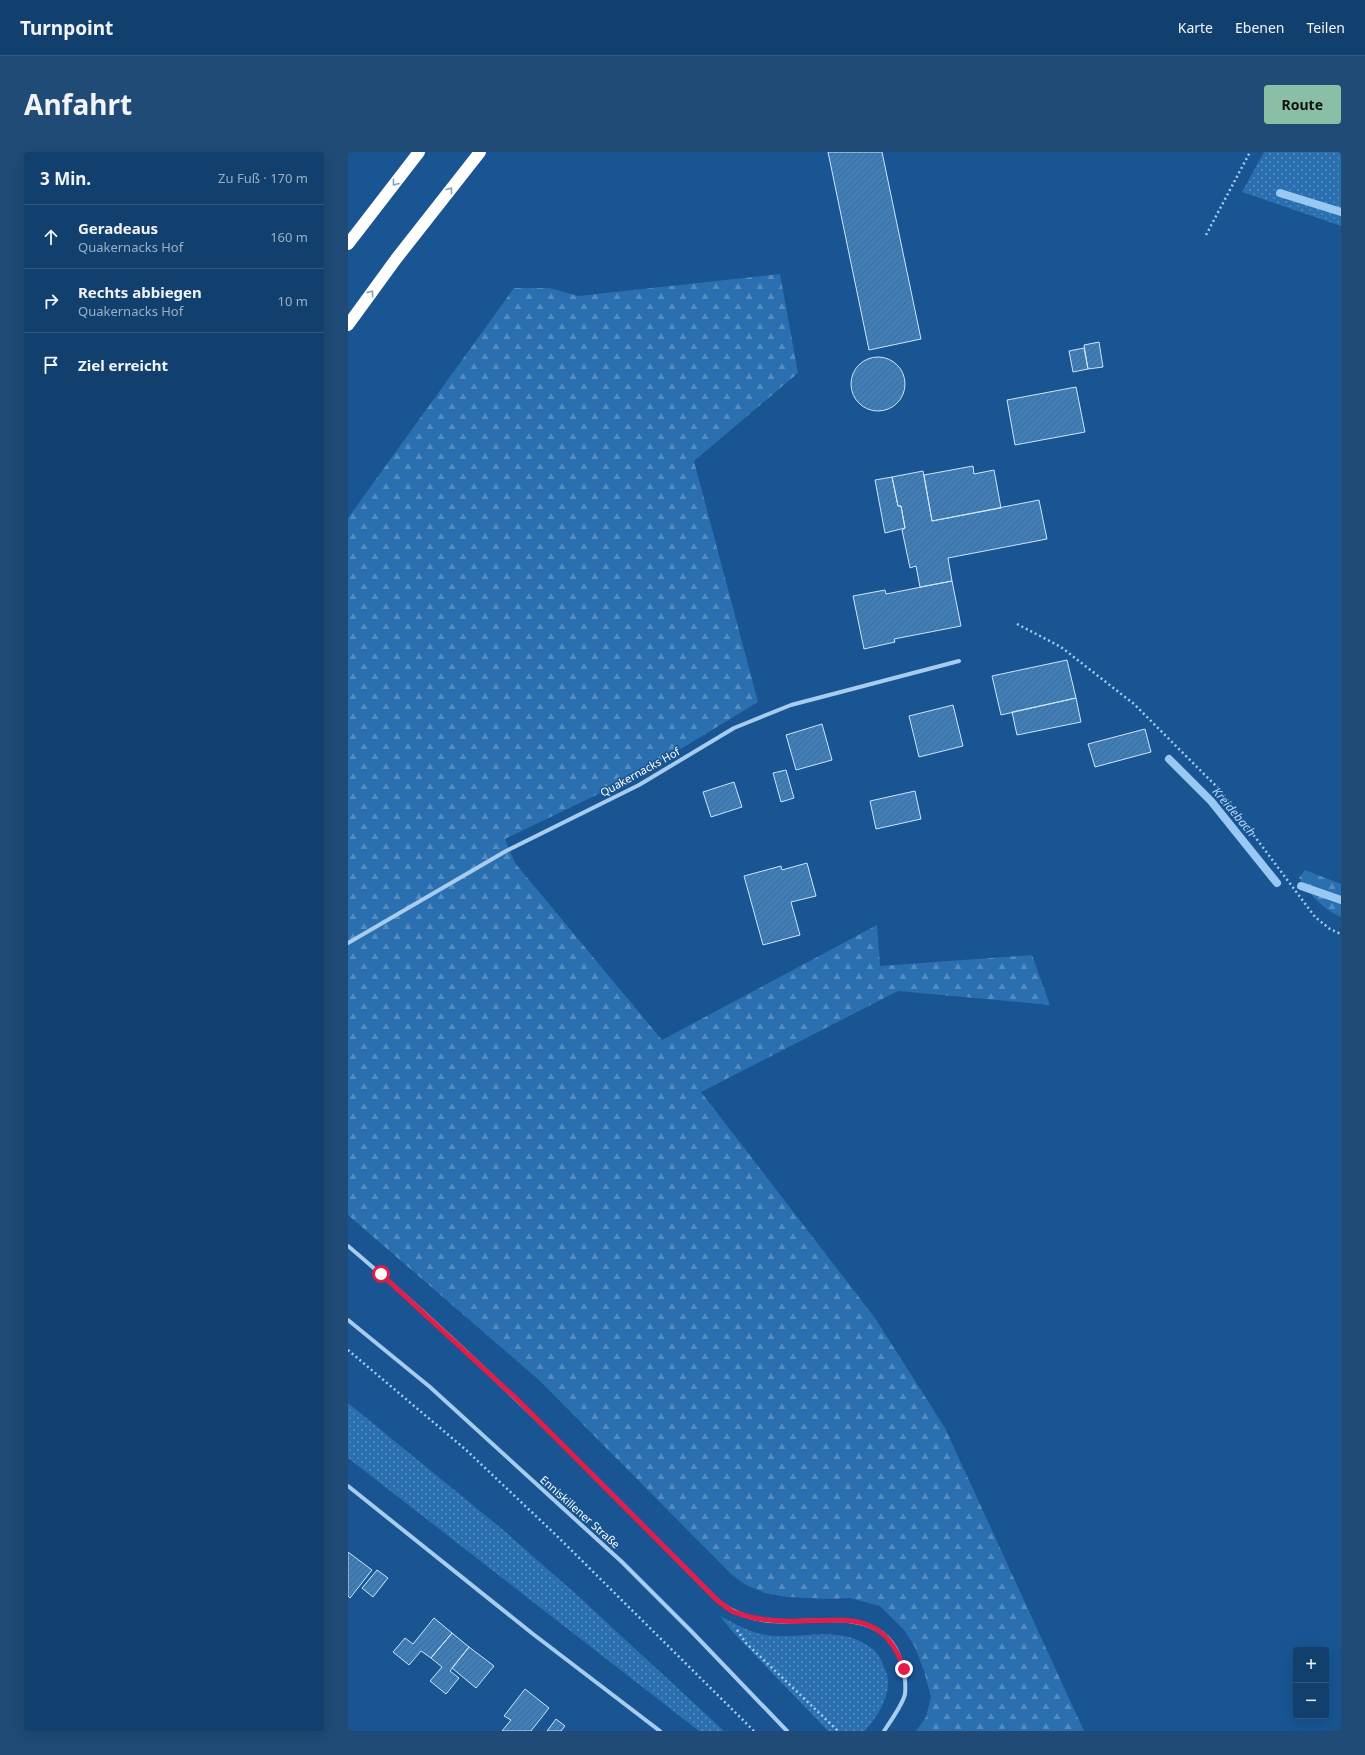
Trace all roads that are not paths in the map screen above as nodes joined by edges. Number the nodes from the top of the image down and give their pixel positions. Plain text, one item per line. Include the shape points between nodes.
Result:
1 (419, 152) edge
2 (480, 152) edge
3 (348, 244) edge
4 (348, 325) edge
5 (959, 661) dead end
6 (348, 943) edge
7 (348, 1246) edge
8 (348, 1320) edge
9 (348, 1486) edge
10 (660, 1731) edge
11 (787, 1731) edge
12 (884, 1731) edge

1 -> 3 highway
4 -> 2 highway via 396,258
5 - 6 street, Quakernacks Hof via 791,705 734,728 639,785 506,851
7 - 12 street via 520,1402 719,1602 732,1612 769,1620 842,1619 871,1625 888,1638 898,1653 904,1669 905,1694
8 - 11 street, Enniskillener Straße via 436,1393 622,1562
9 - 10 street

